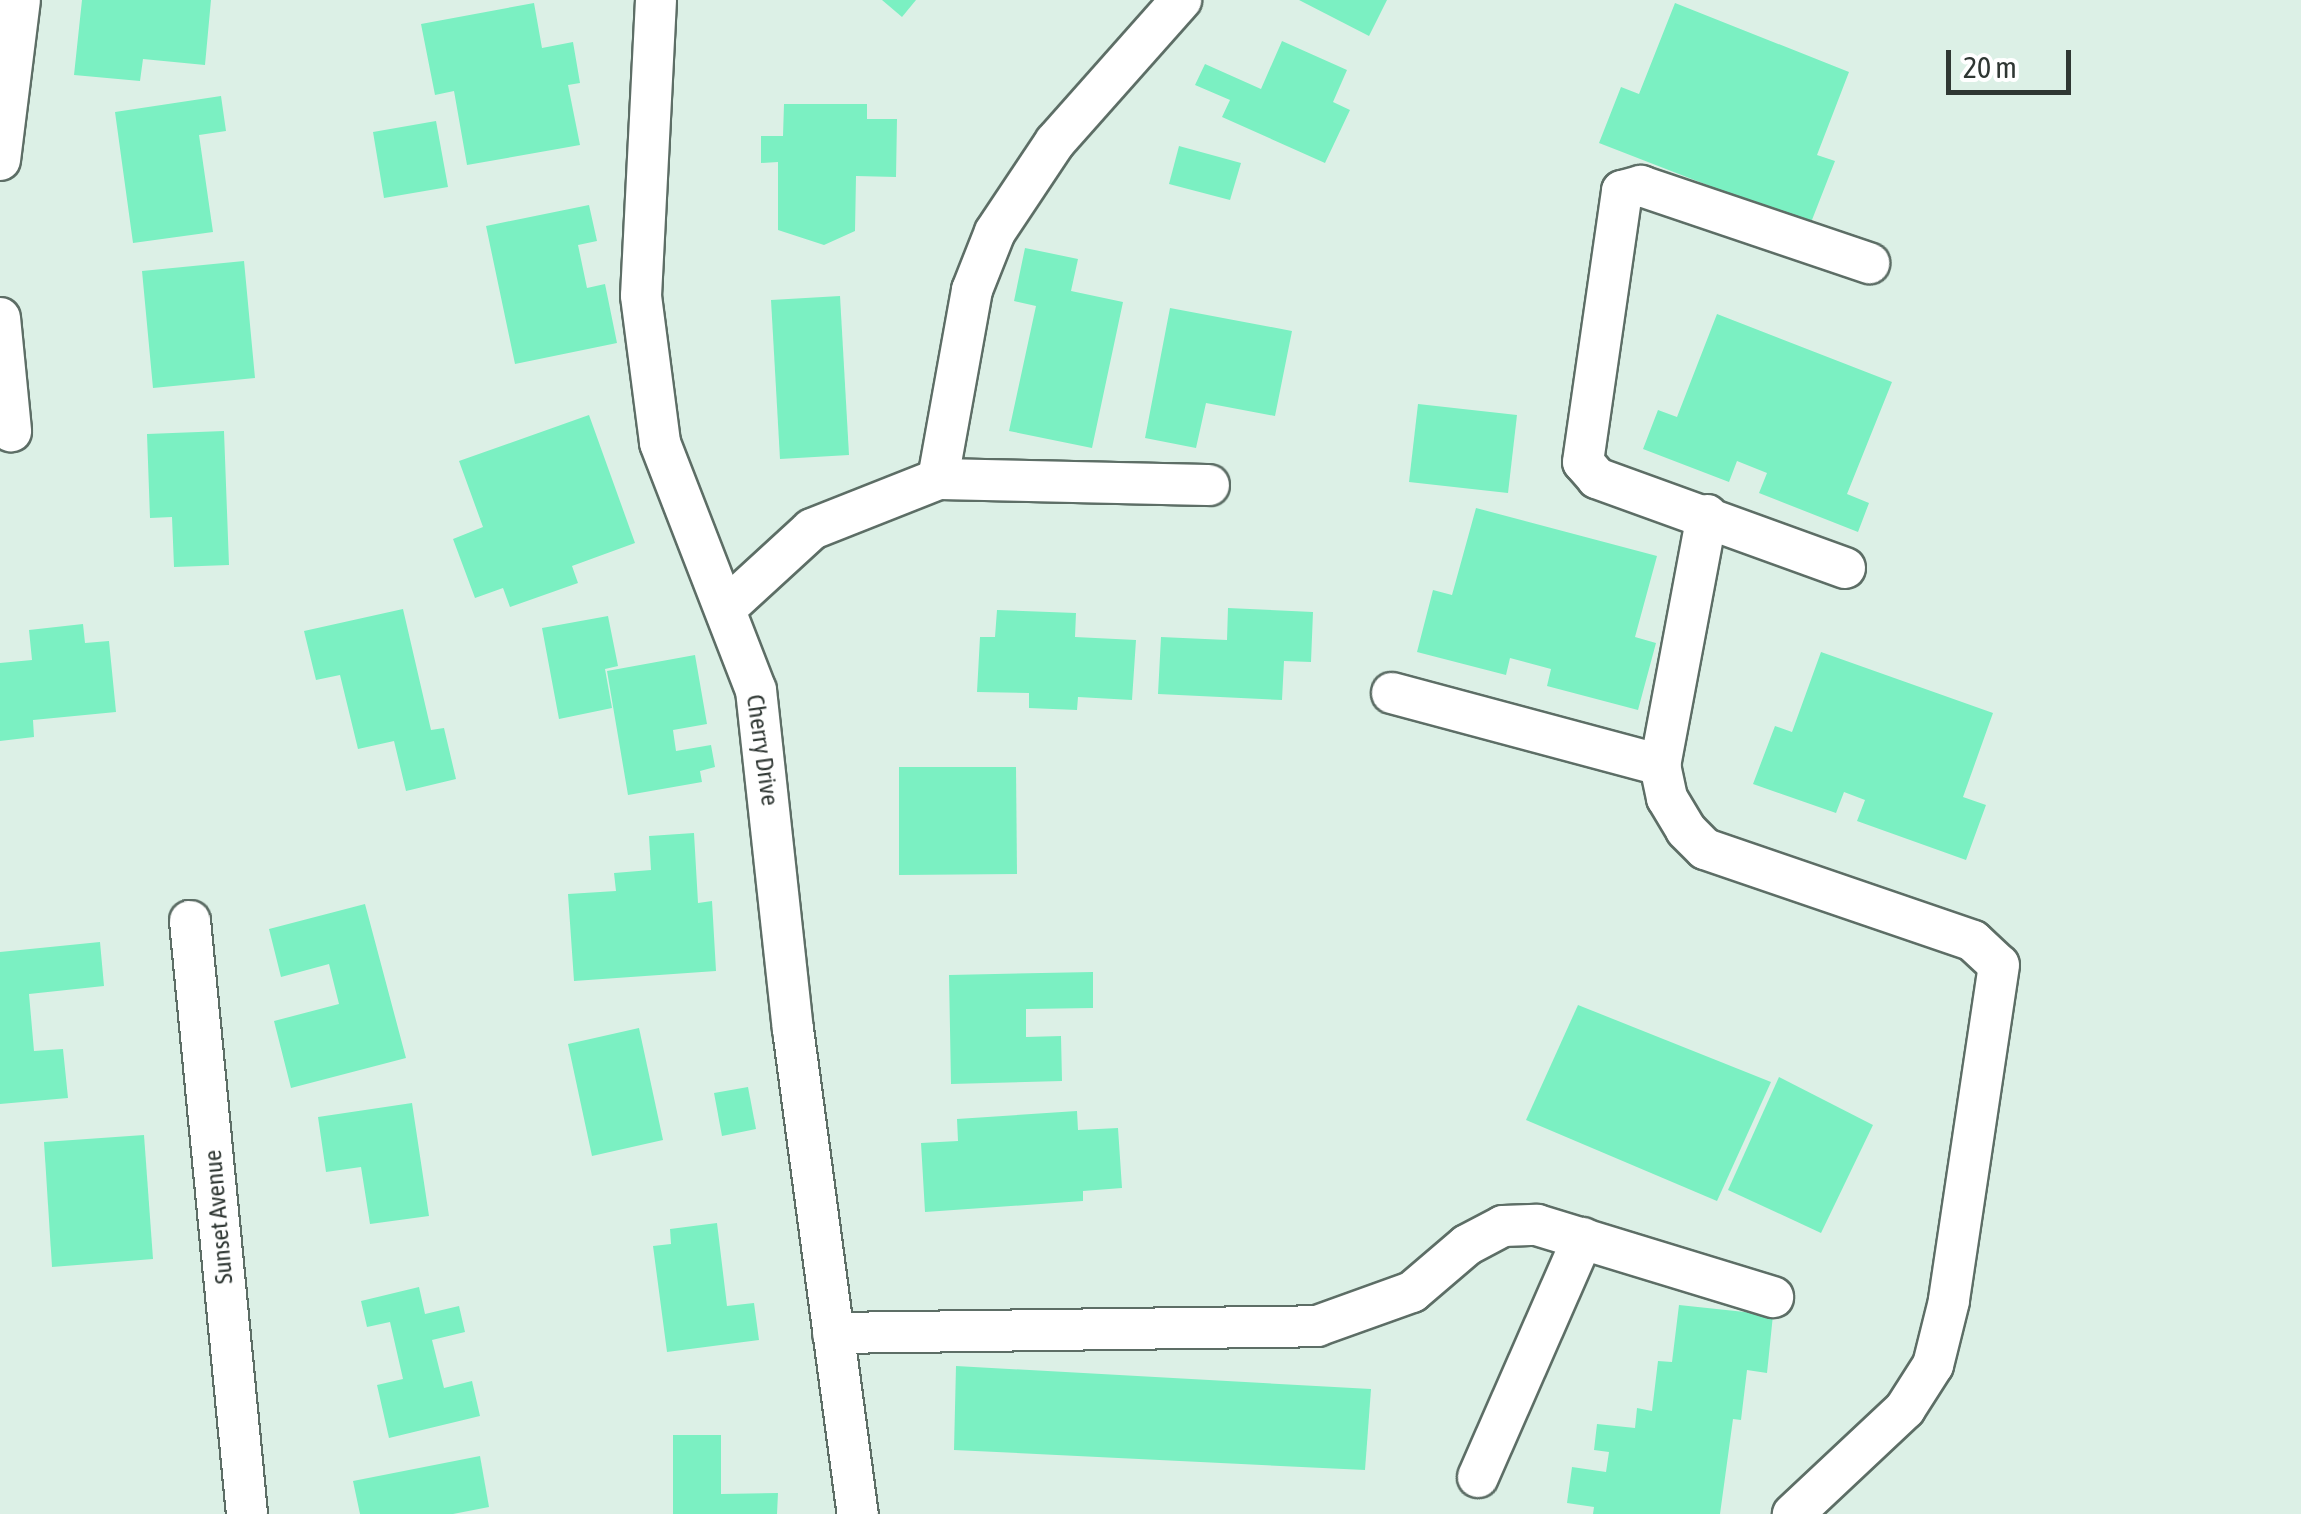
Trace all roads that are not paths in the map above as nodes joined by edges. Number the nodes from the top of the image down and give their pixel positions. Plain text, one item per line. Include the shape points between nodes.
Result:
1 (20, 0) edge
2 (656, 0) edge
3 (1181, 0) edge
4 (0, 160) edge
5 (1868, 263) dead end
6 (0, 318) edge
7 (11, 431) dead end
8 (938, 479) junction
9 (1209, 485) dead end
10 (1706, 515) junction
11 (1845, 568) dead end
12 (727, 607) junction
13 (1392, 694) dead end
14 (1660, 765) junction
15 (190, 921) dead end
16 (1583, 1238) junction
17 (1772, 1297) dead end
18 (833, 1333) junction
19 (1478, 1477) dead end
20 (247, 1514) edge
21 (858, 1514) edge
22 (1792, 1514) edge

1 - 4 street
2 - 12 street, Cherry Drive via 640,296 660,442
3 - 8 street via 1055,142 995,232 972,290
5 - 10 street via 1641,186 1622,191 1583,462 1597,478
6 - 7 street
8 - 9 street
8 - 12 street via 812,529
10 - 11 street
10 - 14 street
12 - 18 street, Cherry Drive via 756,690
13 - 14 street
14 - 22 street via 1667,798 1705,849 1973,942 1999,965 1949,1301 1933,1365 1905,1409
15 - 20 street, Sunset Avenue
16 - 17 street
16 - 18 street via 1536,1225 1504,1226 1467,1245 1412,1292 1318,1326
16 - 19 street
18 - 21 street, Cherry Drive

